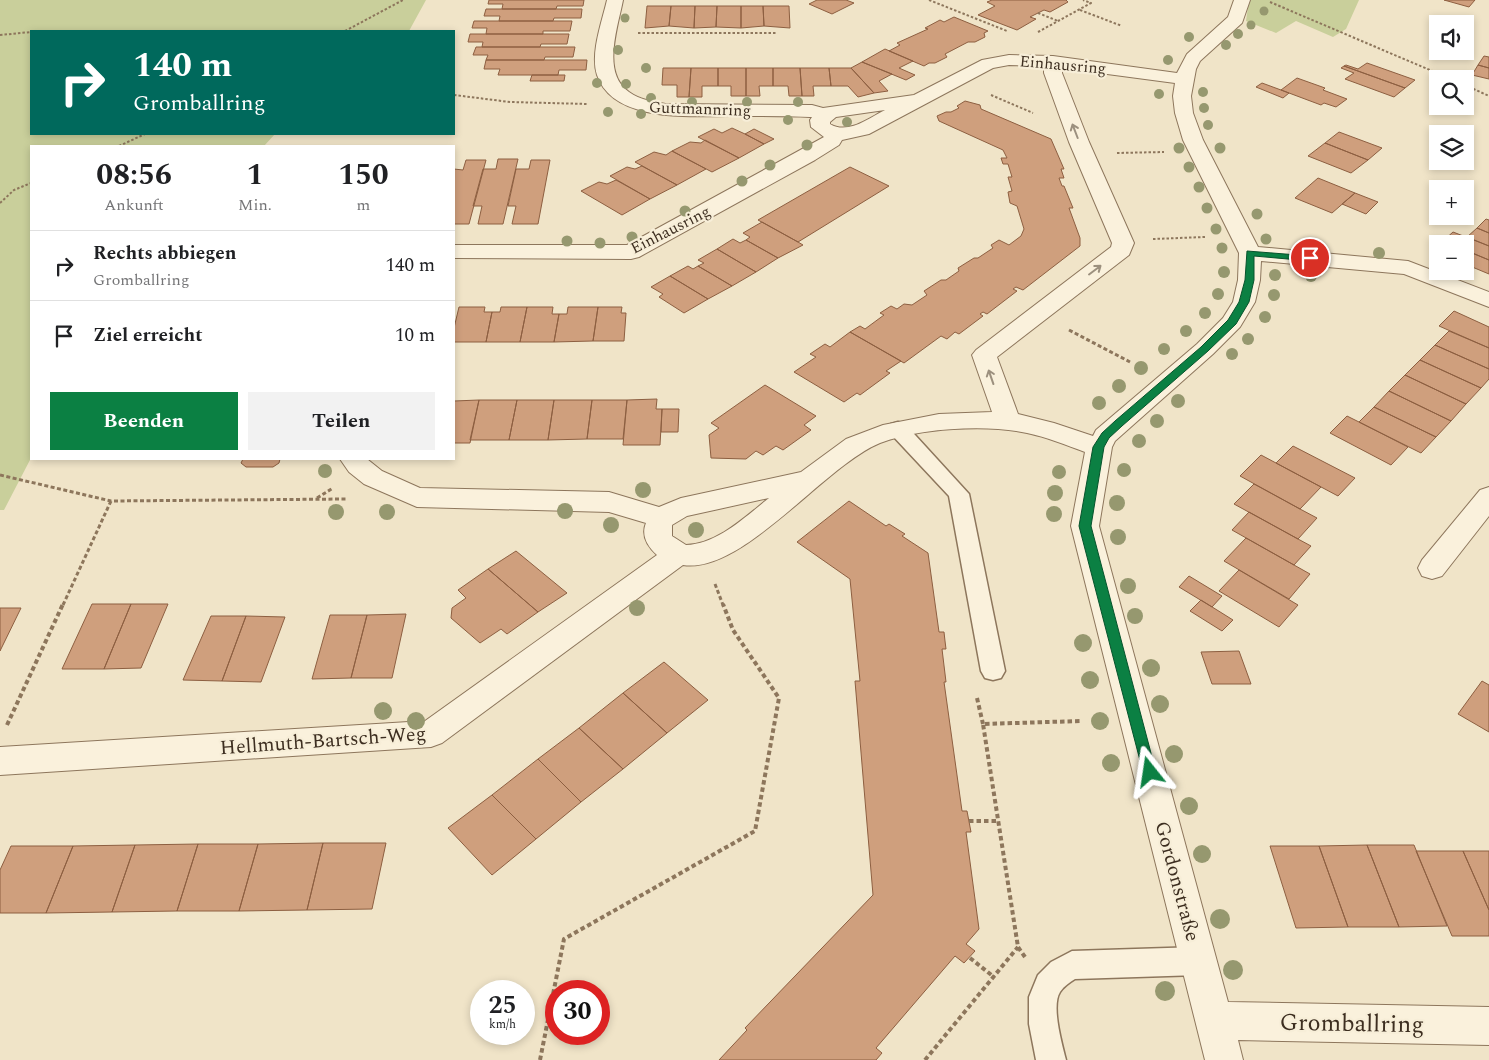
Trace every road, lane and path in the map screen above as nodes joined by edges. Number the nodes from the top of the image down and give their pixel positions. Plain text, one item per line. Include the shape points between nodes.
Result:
1 (403, 0) edge
2 (615, 0) edge
3 (928, 0) edge
4 (1083, 0) edge
5 (1242, 0) edge
6 (1264, 0) edge
7 (1079, 10) junction
8 (1038, 13) dead end
9 (1059, 21) junction
10 (1122, 26) dead end
11 (347, 30) edge
12 (30, 32) edge
13 (1009, 32) dead end
14 (638, 33) dead end
15 (777, 33) dead end
16 (0, 34) edge
17 (1035, 34) dead end
18 (1053, 61) junction
19 (1430, 70) edge
20 (1184, 79) junction
21 (957, 80) junction
22 (1474, 89) edge
23 (455, 96) edge
24 (1489, 96) edge
25 (919, 100) junction
26 (629, 101) junction
27 (824, 115) junction
28 (1075, 131) junction
29 (836, 134) junction
30 (143, 135) edge
31 (121, 145) edge
32 (1167, 152) dead end
33 (1084, 153) junction
34 (30, 183) edge
35 (0, 203) edge
36 (1205, 237) dead end
37 (1122, 240) junction
38 (455, 252) edge
39 (1250, 253) junction
40 (1489, 300) edge
41 (1038, 314) junction
42 (1130, 362) dead end
43 (1010, 422) junction
44 (898, 429) junction
45 (1099, 447) junction
46 (354, 460) edge
47 (0, 475) edge
48 (811, 479) junction
49 (1489, 497) edge
50 (352, 499) dead end
51 (110, 501) junction
52 (663, 518) junction
53 (688, 554) junction
54 (1432, 568) dead end
55 (993, 671) dead end
56 (1081, 721) dead end
57 (4, 730) dead end
58 (0, 761) edge
59 (969, 821) dead end
60 (998, 821) junction
61 (1018, 947) junction
62 (970, 958) dead end
63 (1199, 961) junction
64 (994, 977) junction
65 (1046, 988) junction
66 (1214, 1021) junction
67 (1489, 1026) edge
68 (540, 1060) edge
69 (925, 1060) edge
70 (1051, 1060) edge
71 (1224, 1060) edge

1 - 11 path
2 - 26 street, Guttmannring via 604,58 605,75 614,91
3 - 13 path
4 - 7 path via 1091,3
5 - 20 street, Gordonstraße via 1236,19 1193,58
6 - 19 path
7 - 9 path
7 - 10 path
8 - 9 path
9 - 17 path
12 - 16 path
14 - 15 path
18 - 20 street, Einhausring
18 - 21 street, Einhausring via 1020,59 997,62
28 -> 18 street via 1053,73
20 - 39 street, Gordonstraße via 1183,104 1193,140
21 - 25 street, Einhausring
21 - 28 path
22 - 24 path
23 - 26 path via 510,102 616,105
25 - 27 street, Einhausring
25 - 29 street, Einhausring via 862,130
26 - 27 street, Guttmannring via 666,110 812,111
27 - 29 street via 820,120 821,127
28 - 33 street
29 - 38 street, Einhausring via 832,141 808,156 630,252
30 - 31 path
32 - 33 path
33 - 37 street
34 - 35 path via 14,190
36 - 37 path
41 -> 37 street via 1121,250
39 - 40 street via 1408,268
39 - 45 street, Gordonstraße via 1244,302 1232,322 1118,423
41 - 42 path
43 -> 41 street via 999,401 984,355
43 - 44 street, Hellmuth-Bartsch-Weg via 928,424
43 - 45 street, Hellmuth-Bartsch-Weg
44 - 48 street, Hellmuth-Bartsch-Weg via 855,445
44 - 55 lane via 959,494
45 - 63 street, Gordonstraße via 1085,526
46 - 52 street via 388,485 417,497 609,502
47 - 51 path
48 - 52 street, Hellmuth-Bartsch-Weg via 702,502
48 - 53 street, Hellmuth-Bartsch-Weg via 737,536 712,550
49 - 54 street
50 - 51 path
51 - 57 path
52 - 53 street via 657,526 657,536 663,544
53 - 58 street, Hellmuth-Bartsch-Weg via 432,734
53 - 68 path via 718,588 733,630 779,698 754,831 564,939
56 - 60 path via 983,724
59 - 60 path
60 - 61 path
61 - 64 path
61 - 65 path
62 - 64 path
63 - 65 lane via 1072,965 1060,972
63 - 66 street, Gordonstraße
64 - 69 path
65 - 70 lane via 1043,1007
66 - 67 street, Gromballring
66 - 71 street, Gordonstraße

